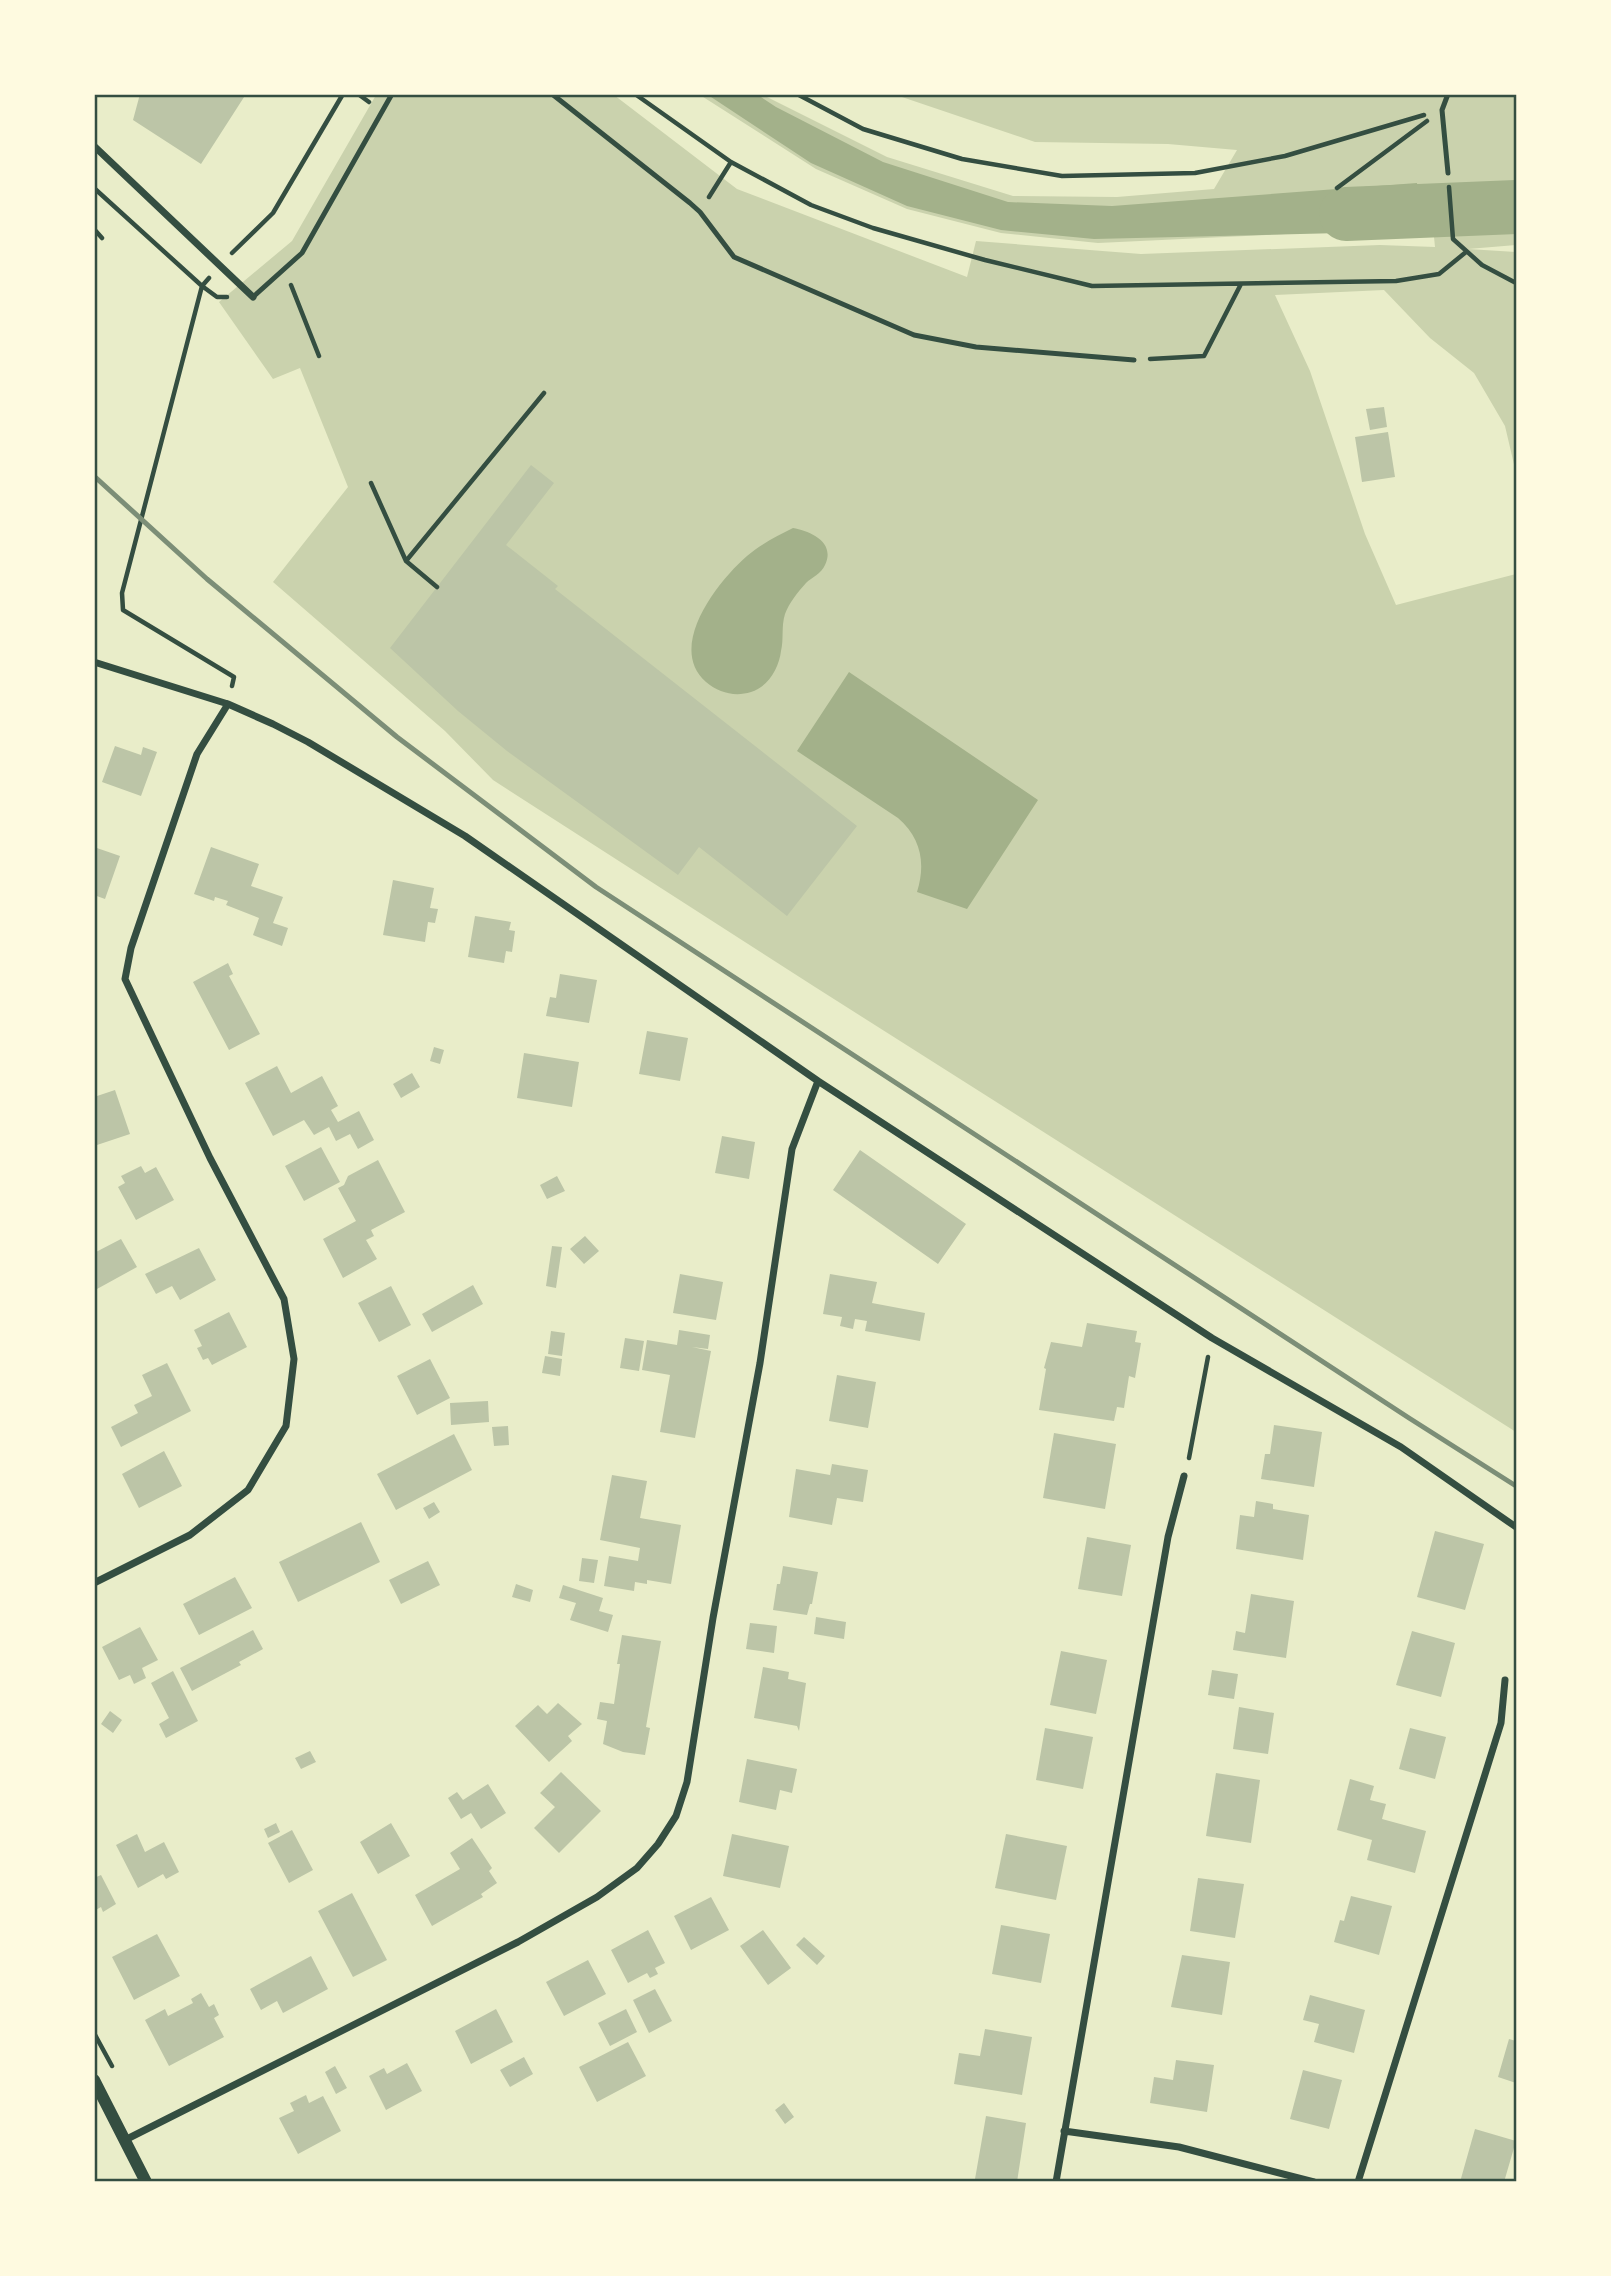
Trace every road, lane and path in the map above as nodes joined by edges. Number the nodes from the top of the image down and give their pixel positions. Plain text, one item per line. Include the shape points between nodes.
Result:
1 (343, 94) edge
2 (392, 94) edge
3 (552, 94) edge
4 (635, 94) edge
5 (797, 94) edge
6 (1448, 94) edge
7 (1442, 110) junction
8 (94, 146) edge
9 (731, 162) junction
10 (1448, 173) joint
11 (94, 188) edge
12 (1337, 188) dead end
13 (700, 212) junction
14 (94, 229) edge
15 (102, 238) dead end
16 (1466, 252) junction
17 (220, 265) junction
18 (283, 270) junction
19 (1517, 283) edge
20 (1241, 284) junction
21 (202, 286) junction
22 (253, 297) junction
23 (319, 356) dead end
24 (1134, 360) joint
25 (544, 393) dead end
26 (371, 483) dead end
27 (406, 561) junction
28 (437, 587) dead end
29 (94, 662) edge
30 (228, 705) junction
31 (818, 1082) junction
32 (1212, 1338) junction
33 (1184, 1476) joint
34 (1517, 1527) edge
35 (94, 1584) edge
36 (1504, 1680) dead end
37 (94, 2080) edge
38 (1064, 2131) junction
39 (125, 2140) junction
40 (146, 2182) edge
41 (1056, 2182) edge
42 (1314, 2182) edge
43 (1358, 2182) edge

1 - 17 path via 273,213
2 - 18 lane via 320,224 302,253
3 - 13 lane
4 - 9 path
5 - 7 path via 863,130 962,159 1062,176 1195,173 1285,156
6 - 7 lane
7 - 10 lane
7 - 12 path
8 - 17 street
9 - 13 path
9 - 20 path via 811,205 873,228 1092,286
10 - 16 path via 1453,239
11 - 21 path
13 - 24 lane via 734,257 914,335 976,347
14 - 15 path
16 - 19 path
16 - 20 path via 1440,274 1396,281
17 - 21 path
17 - 22 street
18 - 22 lane
18 - 23 path
20 - 24 path via 1204,356
21 - 22 path via 217,297
21 - 30 path via 122,593 123,610 234,677
25 - 27 path
26 - 27 path
27 - 28 path
29 - 30 street
30 - 31 street via 308,742 465,836
30 - 35 street via 197,754 131,948 125,979 209,1158 284,1299 294,1359 286,1426 247,1490 190,1535
31 - 32 street
31 - 39 street via 792,1149 687,1782 676,1816 658,1844 637,1868 597,1897 529,1936
32 - 33 path
32 - 34 street via 1401,1447
33 - 38 street via 1168,1537
36 - 43 street via 1501,1723
37 - 39 street
38 - 41 street
38 - 42 street via 1179,2147
39 - 40 street

